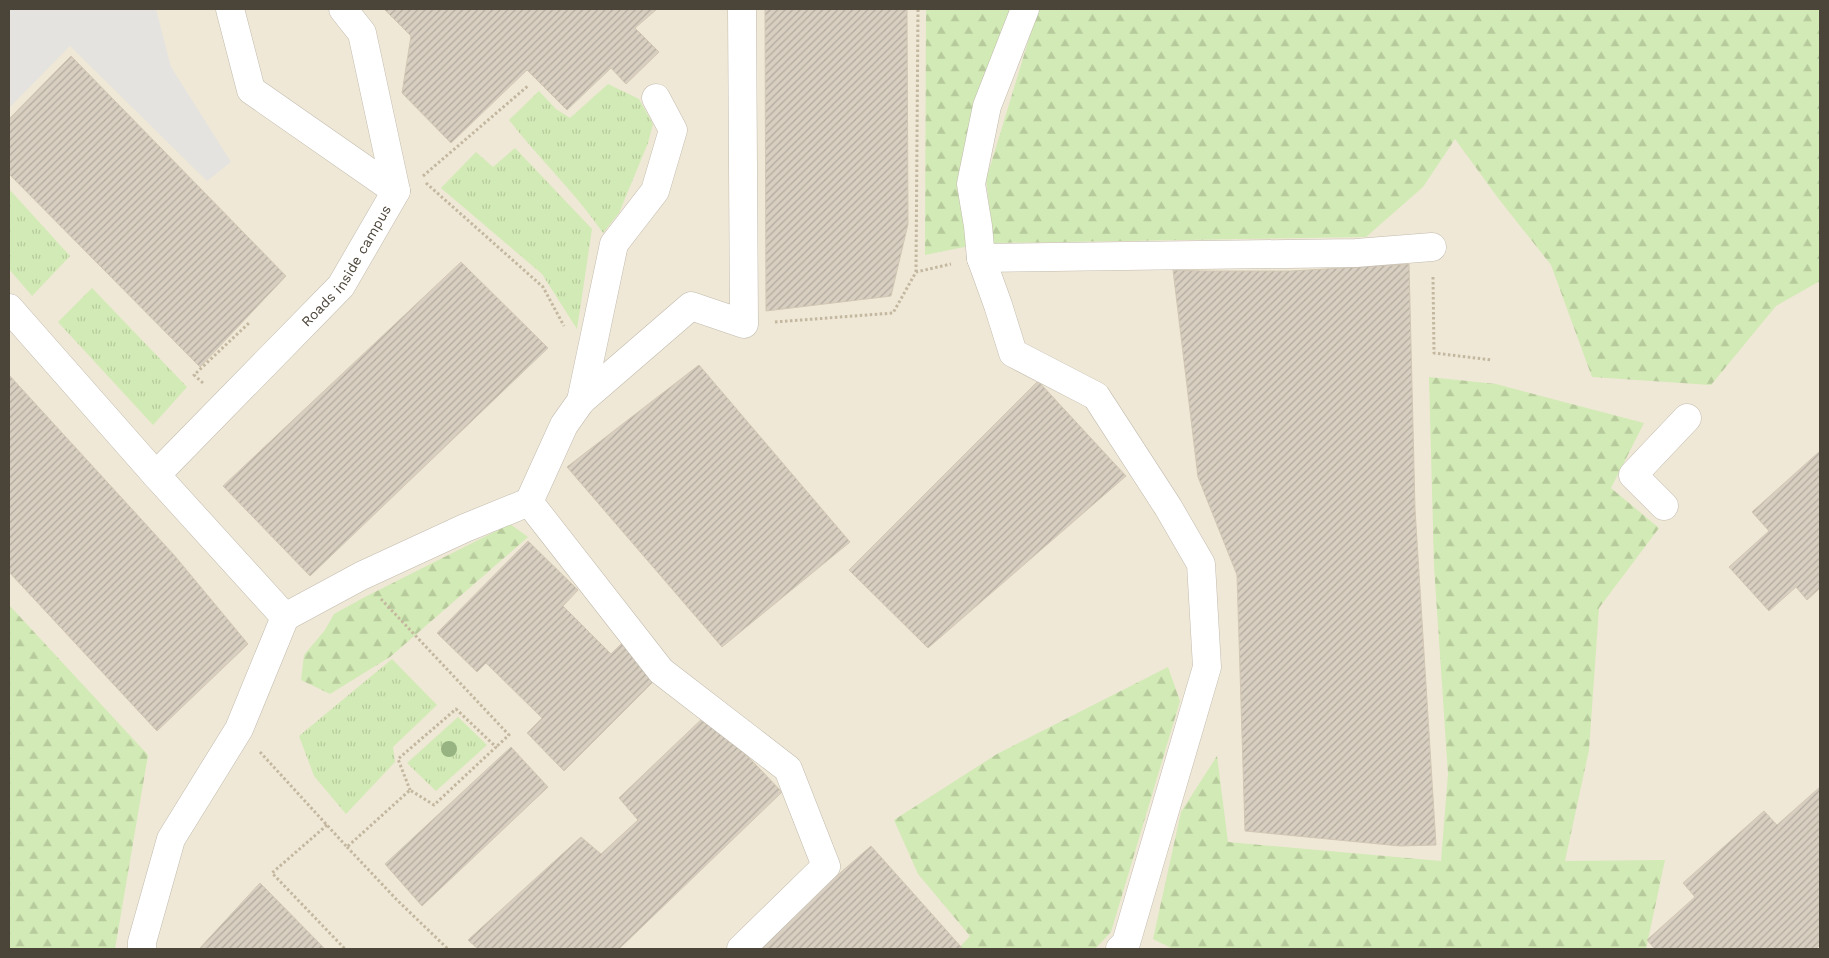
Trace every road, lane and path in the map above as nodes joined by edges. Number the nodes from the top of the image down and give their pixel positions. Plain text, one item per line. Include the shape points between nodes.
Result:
1 (230, 9) edge
2 (343, 9) edge
3 (742, 9) edge
4 (918, 9) edge
5 (1025, 9) edge
6 (529, 85) dead end
7 (656, 98) dead end
8 (396, 191) junction
9 (1432, 247) joint
10 (981, 258) junction
11 (916, 272) junction
12 (9, 308) edge
13 (250, 322) dead end
14 (744, 324) junction
15 (565, 328) dead end
16 (1492, 360) dead end
17 (580, 401) junction
18 (227, 403) junction
19 (1687, 418) dead end
20 (156, 475) junction
21 (529, 502) junction
22 (1664, 506) dead end
23 (361, 576) junction
24 (285, 617) junction
25 (239, 729) junction
26 (496, 747) junction
27 (410, 790) junction
28 (327, 825) junction
29 (347, 847) junction
30 (142, 949) edge
31 (345, 949) edge
32 (448, 949) edge
33 (741, 949) edge
34 (1120, 949) edge

1 - 8 street via 251,90
2 - 8 street, Roads inside campus via 362,33
3 - 14 street
4 - 11 path
5 - 10 street via 987,106 971,184
6 - 15 path via 421,178 543,287
7 - 17 street via 673,130 655,191 614,244
8 - 18 street, Roads inside campus via 340,286
9 - 10 street via 1356,253
9 - 16 path via 1434,353
10 - 11 path
10 - 34 street via 1013,353 1096,396 1201,564 1207,668 1126,943
11 - 14 path via 892,313
12 - 20 street
13 - 18 path via 194,375
14 - 17 street via 691,306
17 - 21 street via 564,425
18 - 20 street, Roads inside campus
19 - 22 street via 1633,475
20 - 24 street
21 - 23 street
21 - 33 street via 661,670 788,769 826,866
23 - 24 street
23 - 26 path via 508,735
24 - 25 street
25 - 28 path
25 - 30 street via 171,839
26 - 27 path via 434,805
26 - 27 path via 456,709 398,759
27 - 29 path
28 - 29 path
28 - 31 path via 272,873
29 - 32 path

